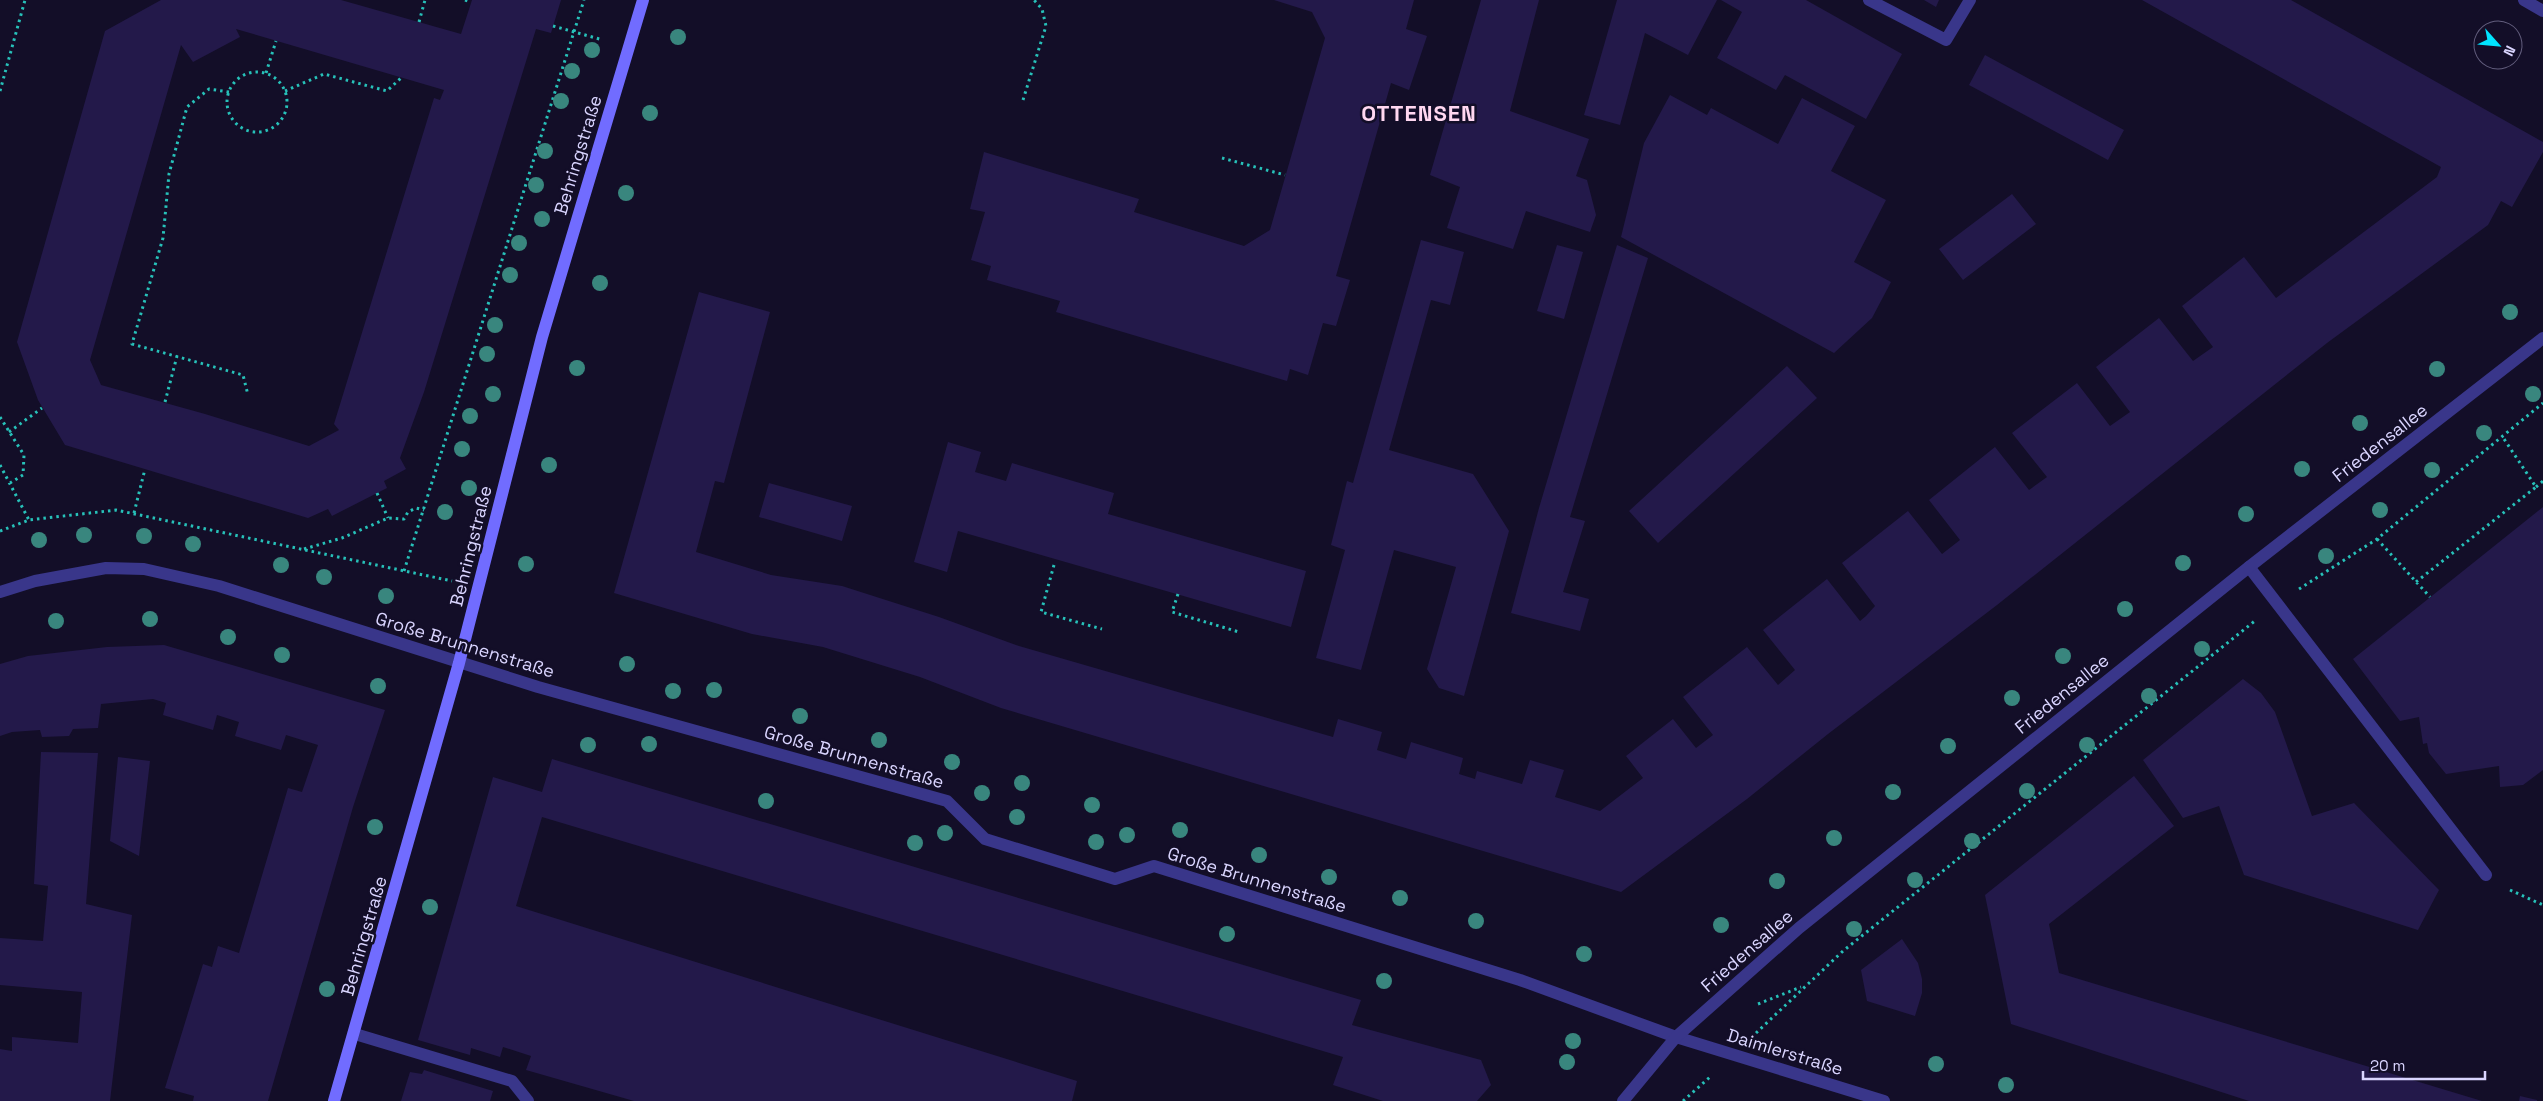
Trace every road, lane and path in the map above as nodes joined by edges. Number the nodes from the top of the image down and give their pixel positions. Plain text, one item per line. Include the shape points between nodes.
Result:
1 (25, 0) edge
2 (425, 0) edge
3 (465, 0) edge
4 (584, 0) edge
5 (643, 0) edge
6 (1034, 0) edge
7 (1869, 0) edge
8 (1970, 0) edge
9 (2524, 0) edge
10 (471, 2) dead end
11 (2543, 11) edge
12 (419, 22) dead end
13 (553, 26) dead end
14 (574, 32) junction
15 (276, 41) dead end
16 (628, 47) junction
17 (266, 73) junction
18 (402, 77) dead end
19 (285, 91) junction
20 (0, 92) edge
21 (228, 92) junction
22 (1023, 100) dead end
23 (1222, 158) dead end
24 (1286, 175) dead end
25 (2543, 338) edge
26 (177, 356) junction
27 (248, 395) dead end
28 (164, 402) dead end
29 (2543, 403) edge
30 (42, 408) dead end
31 (0, 416) edge
32 (9, 432) junction
33 (2502, 436) junction
34 (0, 466) edge
35 (145, 468) dead end
36 (2543, 482) edge
37 (10, 483) junction
38 (2536, 487) junction
39 (377, 493) dead end
40 (424, 510) junction
41 (134, 513) junction
42 (388, 518) junction
43 (29, 520) junction
44 (0, 531) edge
45 (2377, 539) junction
46 (303, 549) junction
47 (1054, 566) dead end
48 (2249, 567) junction
49 (404, 571) junction
50 (2416, 582) junction
51 (478, 587) junction
52 (0, 592) edge
53 (1178, 594) dead end
54 (2430, 597) dead end
55 (2277, 603) junction
56 (1102, 629) dead end
57 (1238, 632) dead end
58 (459, 663) junction
59 (2486, 875) joint
60 (2543, 905) edge
61 (1804, 986) dead end
62 (355, 1034) junction
63 (1676, 1037) junction
64 (334, 1101) edge
65 (528, 1101) edge
66 (1623, 1101) edge
67 (1884, 1101) edge

1 - 20 path
2 - 12 path
3 - 10 path
4 - 14 path
5 - 16 main road, Behringstraße
6 - 22 path via 1042,9 1046,26
7 - 8 street via 1946,40
9 - 11 street
13 - 14 path
14 - 16 path
14 - 40 path
15 - 17 path
16 - 51 main road, Behringstraße via 542,337
17 - 19 path via 274,77
17 - 21 path via 247,74
18 - 19 path via 387,91 324,74
19 - 21 path via 287,110 282,119 268,131 258,132 248,131 233,120 227,102
21 - 26 path via 209,89 188,107 169,174 163,238 132,344
23 - 24 path
25 - 48 street, Friedensallee
26 - 27 path via 243,375
26 - 28 path
29 - 33 path
30 - 32 path
31 - 32 path
32 - 37 path via 24,455 23,475
33 - 38 path
33 - 45 path
34 - 37 path
35 - 41 path
36 - 38 path
37 - 43 path
38 - 50 path
39 - 42 path
40 - 42 path via 416,508 404,519
40 - 49 path
41 - 43 path via 116,510
41 - 46 path
42 - 46 path via 342,538
43 - 44 path
45 - 50 path
45 - 55 path
46 - 49 path
47 - 56 path via 1041,612
48 - 55 street
48 - 63 street, Friedensallee via 1875,866 1768,954
49 - 51 path
50 - 54 path
51 - 58 main road, Behringstraße
52 - 58 street, Große Brunnenstraße via 35,581 106,568 144,569 219,586
53 - 57 path via 1172,612
55 - 59 street
55 - 61 path via 1843,951
58 - 62 main road, Behringstraße
58 - 63 street, Große Brunnenstraße via 947,801 985,838 1115,879 1154,866 1520,980
59 - 60 path via 2520,896
62 - 64 main road, Behringstraße
62 - 65 street via 512,1081
63 - 66 street, Friedensallee
63 - 67 street, Daimlerstraße

